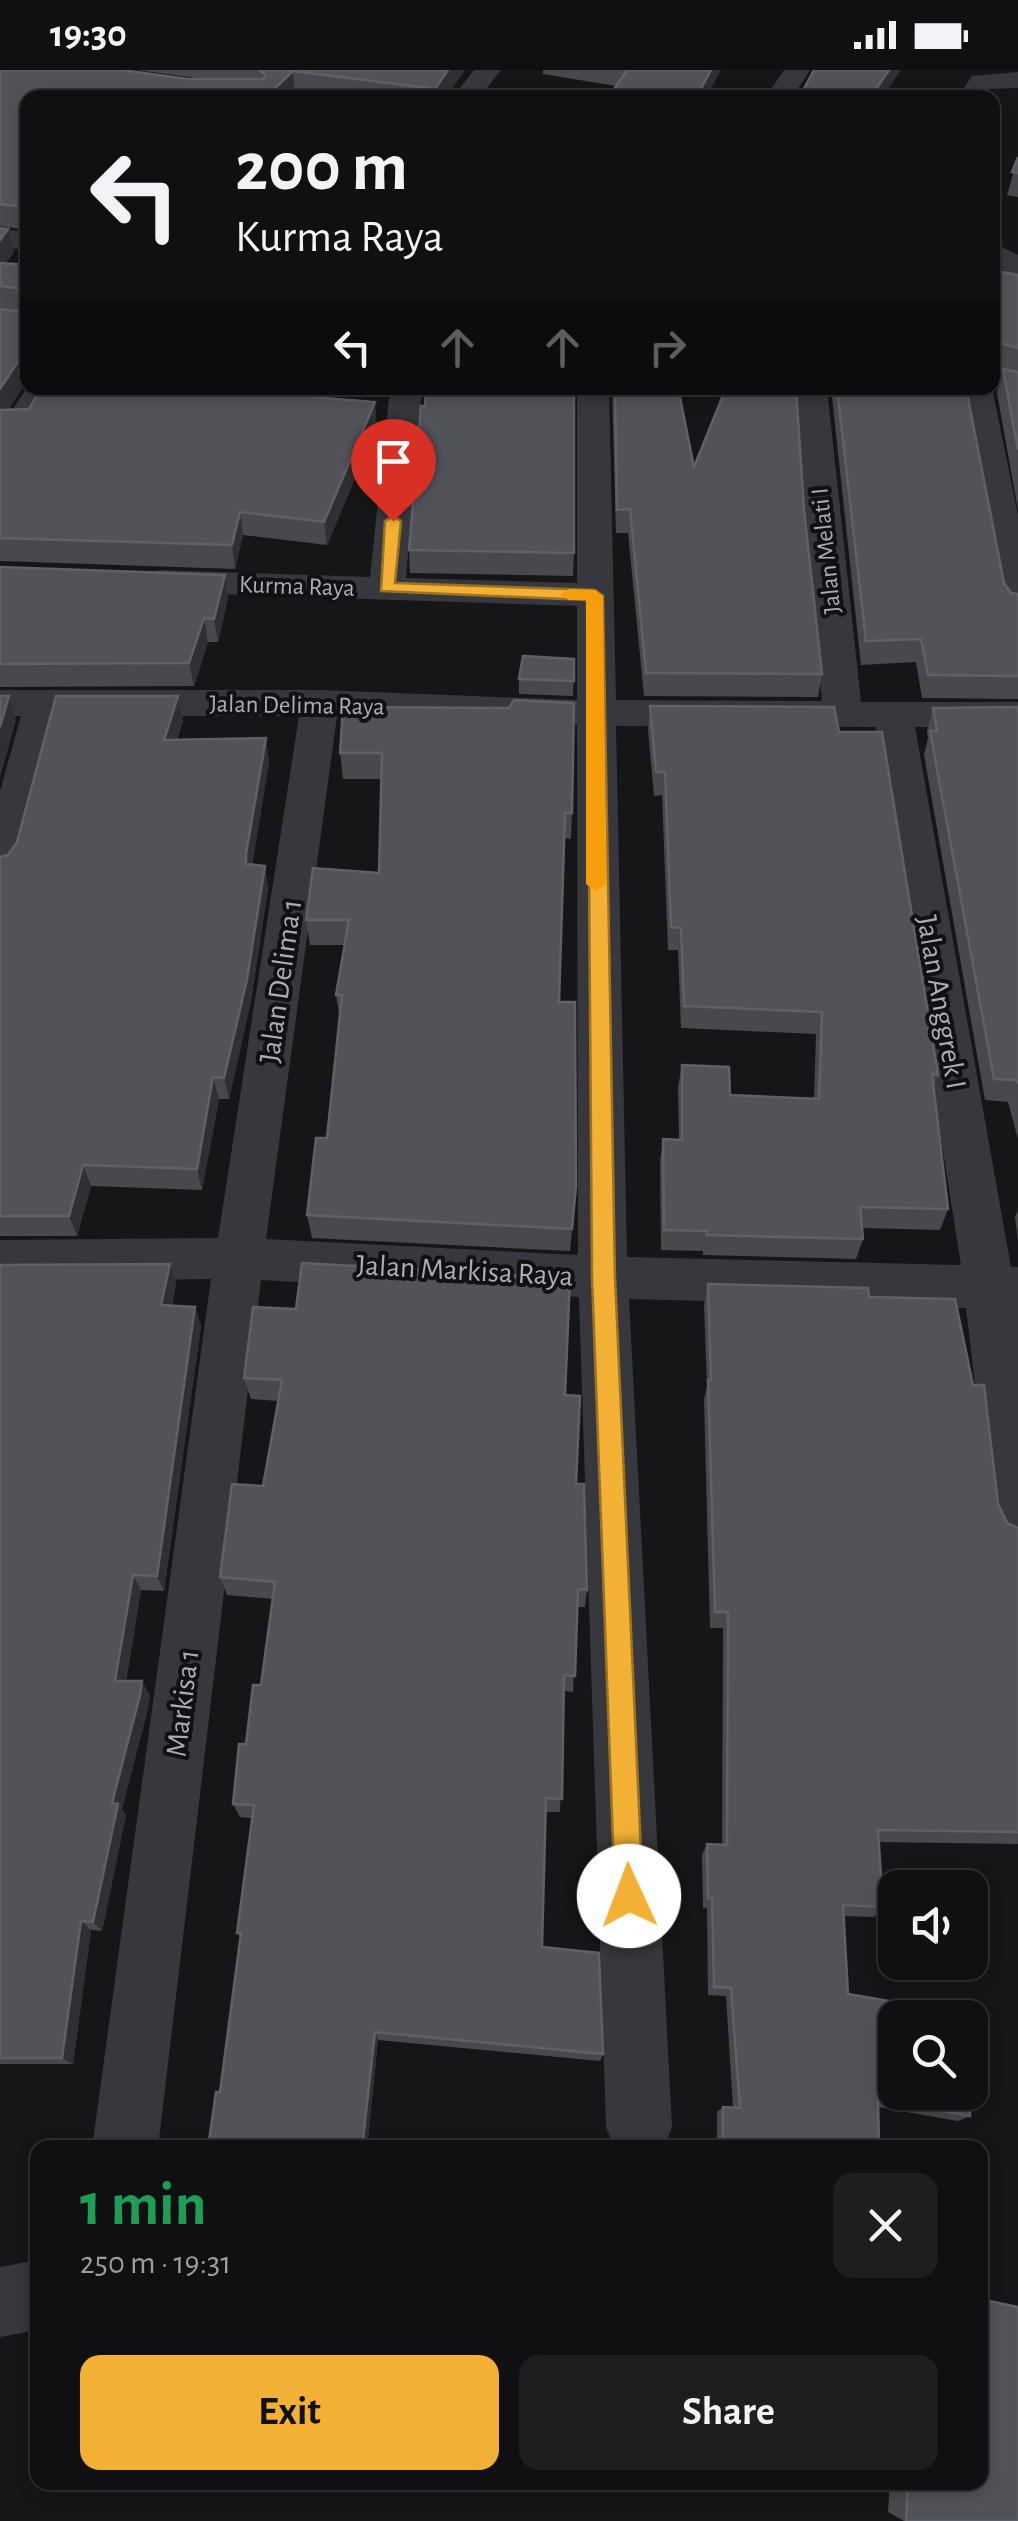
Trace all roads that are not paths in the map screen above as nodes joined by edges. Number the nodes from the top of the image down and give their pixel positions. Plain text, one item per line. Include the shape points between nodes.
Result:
1 (488, 70) edge
2 (1018, 80) edge
3 (472, 90) edge
4 (975, 90) edge
5 (1000, 264) edge
6 (1014, 286) edge
7 (38, 395) edge
8 (405, 395) edge
9 (592, 395) edge
10 (812, 395) edge
11 (993, 395) edge
12 (20, 424) edge
13 (116, 580) edge
14 (387, 588) junction
15 (595, 596) junction
16 (1018, 605) edge
17 (320, 702) junction
18 (0, 703) edge
19 (44, 703) junction
20 (595, 713) junction
21 (843, 715) junction
22 (893, 715) junction
23 (1018, 715) edge
24 (0, 864) edge
25 (239, 1258) junction
26 (0, 1261) edge
27 (604, 1277) junction
28 (1004, 1288) edge
29 (1018, 1521) edge
30 (639, 2128) dead end
31 (126, 2140) edge
32 (30, 2297) edge
33 (0, 2302) edge

1 - 3 street
2 - 4 street via 980,82
5 - 6 street
7 - 12 street
8 - 14 street
9 - 15 street
10 - 21 street, Jalan Melati I
11 - 16 street
13 - 14 street, Kurma Raya
14 - 15 street, Kurma Raya
15 - 20 street
17 - 19 street, Jalan Delima Raya
17 - 20 street, Jalan Delima Raya
17 - 25 street, Jalan Delima 1
18 - 19 street, Jalan Delima Raya
19 - 24 street
20 - 21 street, Jalan Delima Raya
20 - 27 street
21 - 22 street, Jalan Delima Raya
22 - 23 street, Jalan Delima Raya
22 - 28 street, Jalan Anggrek I
25 - 26 street, Jalan Markisa Raya
25 - 27 street, Jalan Markisa Raya
25 - 31 street, Markisa 1
27 - 28 street, Jalan Markisa Raya
27 - 30 street
28 - 29 street, Jalan Anggrek I via 995,1355
32 - 33 street

